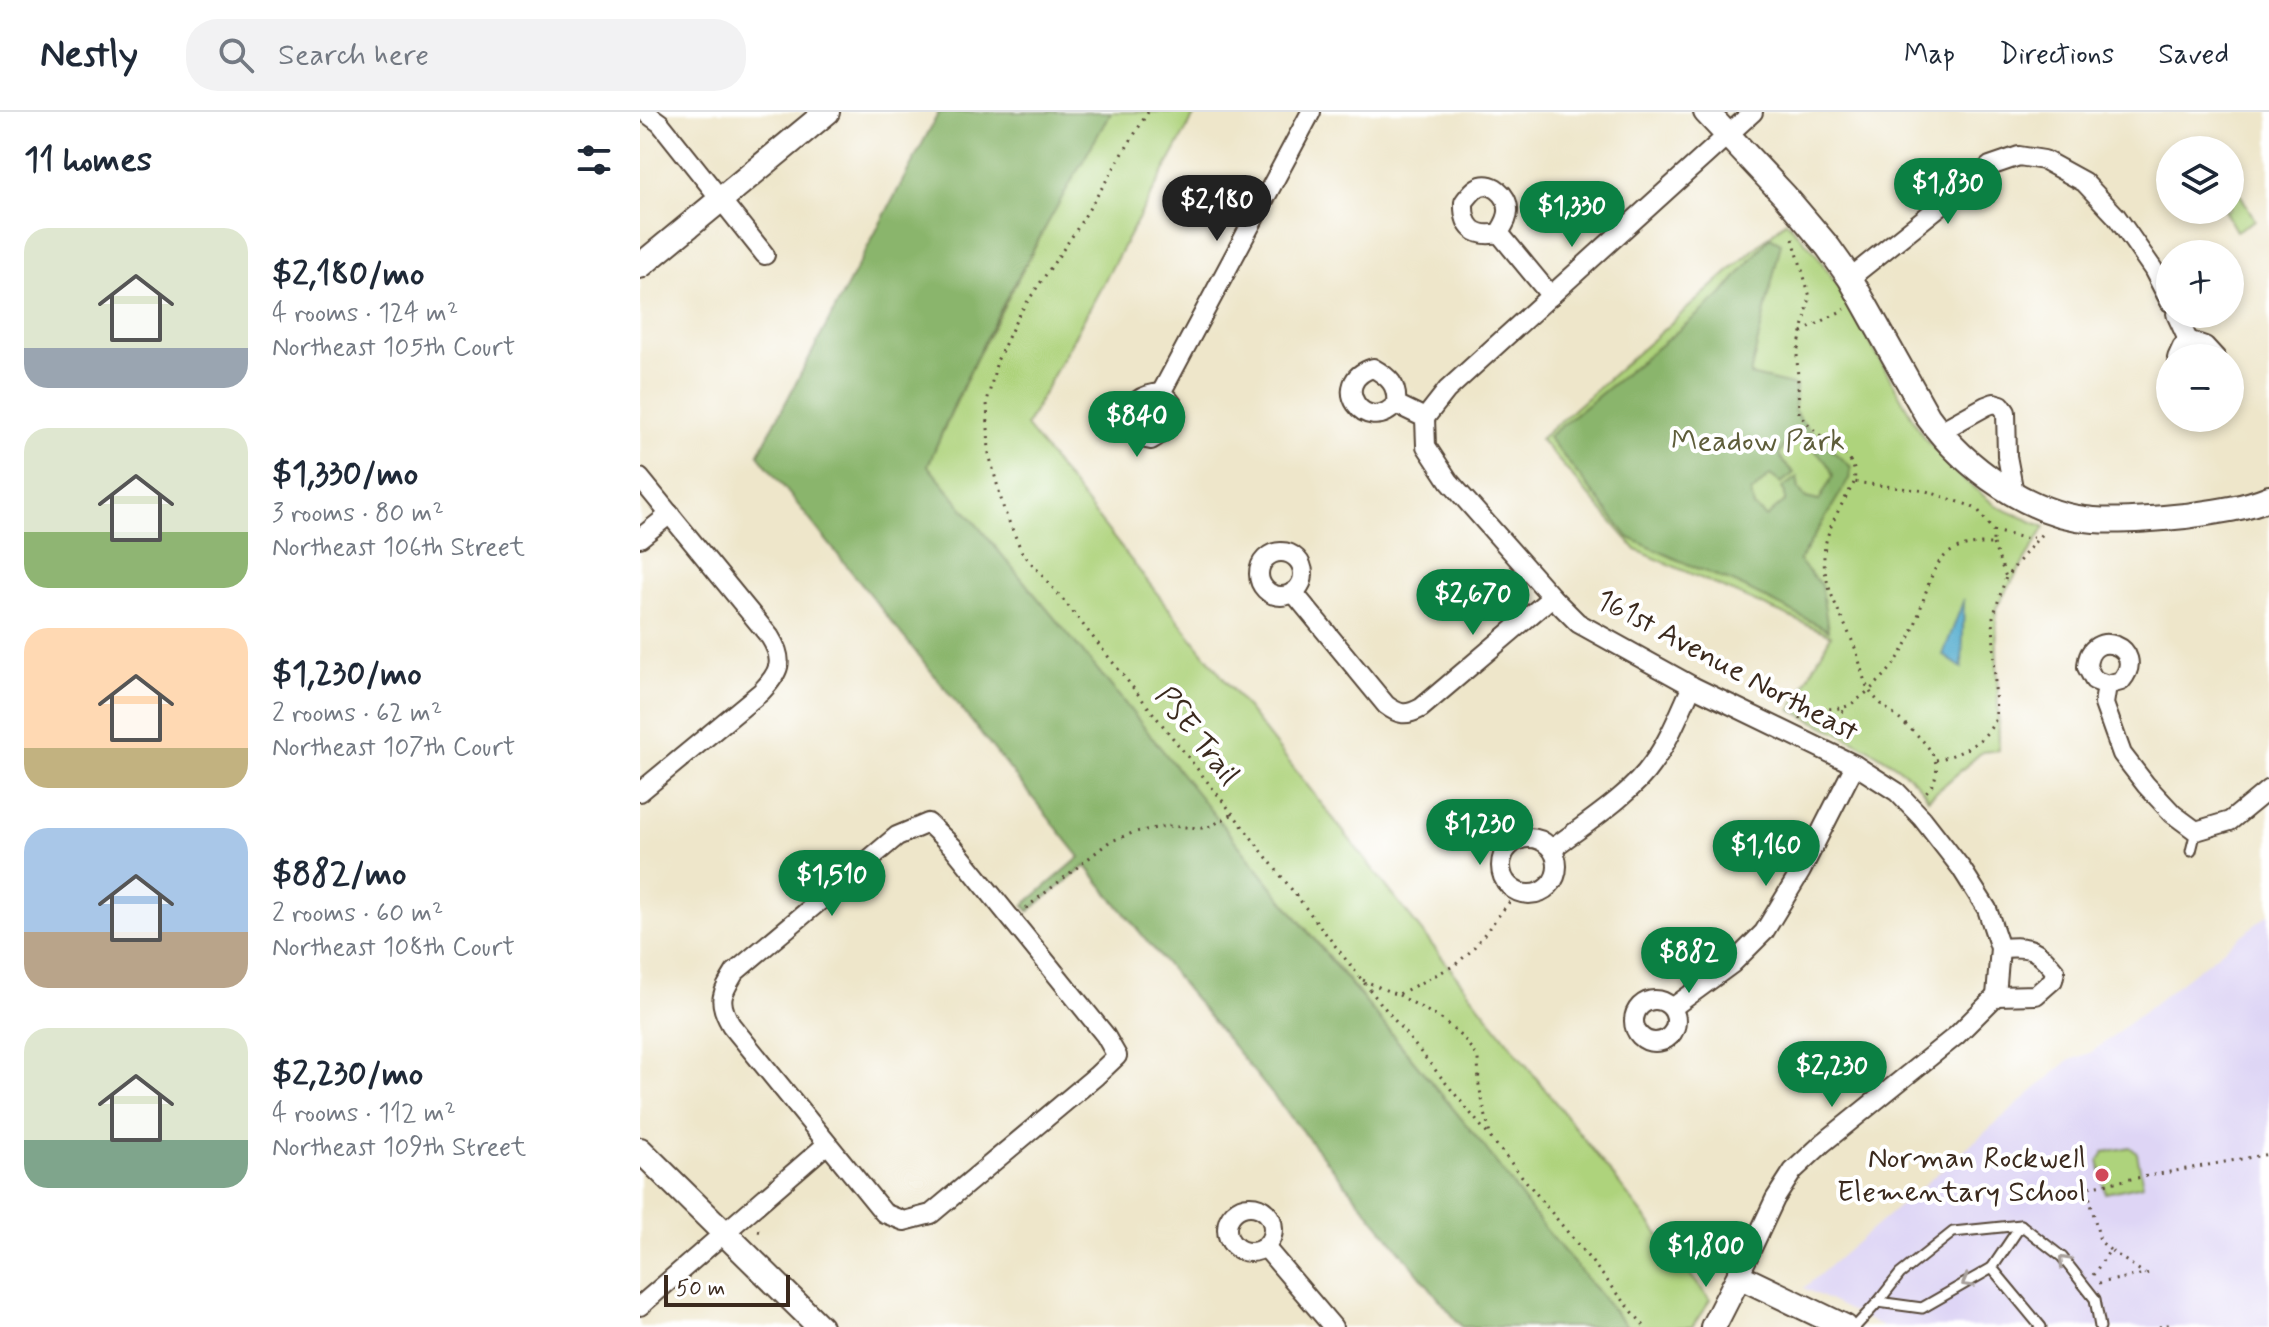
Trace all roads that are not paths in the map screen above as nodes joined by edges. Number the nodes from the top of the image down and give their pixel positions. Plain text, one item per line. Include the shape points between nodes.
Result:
1 (645, 112) edge
2 (827, 112) edge
3 (1311, 112) edge
4 (1706, 112) edge
5 (1753, 112) edge
6 (1729, 135) junction
7 (721, 200) junction
8 (1499, 233) dead end
9 (765, 255) dead end
10 (640, 266) edge
11 (2156, 275) edge
12 (1850, 278) junction
13 (1551, 296) junction
14 (2182, 328) edge
15 (2188, 340) junction
16 (2186, 344) edge
17 (2199, 344) edge
18 (1161, 393) dead end
19 (1396, 404) dead end
20 (1425, 418) junction
21 (1939, 432) junction
22 (640, 478) edge
23 (2014, 493) junction
24 (2267, 505) edge
25 (670, 514) junction
26 (640, 538) edge
27 (1293, 592) dead end
28 (1552, 597) junction
29 (2107, 685) dead end
30 (1692, 686) junction
31 (1855, 765) junction
32 (2269, 789) edge
33 (640, 792) edge
34 (2196, 831) junction
35 (1552, 849) dead end
36 (2191, 851) dead end
37 (2000, 948) junction
38 (1996, 996) junction
39 (1672, 1008) dead end
40 (827, 1144) junction
41 (640, 1150) edge
42 (2021, 1225) junction
43 (726, 1233) junction
44 (1265, 1247) dead end
45 (1992, 1268) junction
46 (1739, 1276) junction
47 (1878, 1302) junction
48 (640, 1306) edge
49 (820, 1327) edge
50 (1333, 1327) edge
51 (1713, 1327) edge
52 (1845, 1327) edge
53 (1855, 1327) edge
54 (2041, 1327) edge
55 (2100, 1327) edge

1 - 7 street via 660,123
2 - 7 street
3 - 18 street
4 - 6 street
5 - 6 street
6 - 12 street
6 - 13 street
7 - 9 street
7 - 10 street
8 - 13 street
11 - 12 street via 2116,216 2084,182 2044,160 2019,156 1990,166
12 - 21 street
13 - 20 street via 1447,390
14 - 15 street
15 - 16 street
15 - 17 street
19 - 20 street
20 - 28 street, 161st Avenue Northeast via 1426,446 1449,481
21 - 23 street via 1981,472
21 - 23 street via 1986,406 2001,405
22 - 25 street
23 - 24 street via 2060,514 2093,520 2168,518
25 - 26 street
25 - 33 street via 770,637 779,652 779,666 761,692
27 - 28 street via 1398,714 1421,708
28 - 30 street, 161st Avenue Northeast via 1578,623
29 - 34 street via 2104,704 2122,754 2173,814
30 - 31 street, 161st Avenue Northeast
30 - 35 street via 1651,766
31 - 37 street, 161st Avenue Northeast via 1897,792 1922,818 1987,909
31 - 39 street via 1764,932 1732,964
32 - 34 street via 2230,821
34 - 36 lane
37 - 38 street, 161st Avenue Northeast
37 - 38 street via 2022,946 2040,952 2055,971 2053,980 2036,995
38 - 46 street via 1957,1035 1793,1171
40 - 40 street via 731,1025 721,1009 722,996 735,972 897,836 928,823 993,895 1117,1056 931,1214 904,1221 884,1213
40 - 43 street
41 - 43 street
42 - 45 lane
42 - 47 lane via 1953,1232 1900,1274
55 -> 42 lane via 2095,1299 2062,1257
43 - 48 street
43 - 49 street
44 - 50 street
45 -> 47 lane via 1922,1308
45 - 54 lane
46 - 51 street
46 - 52 street
47 - 53 lane

